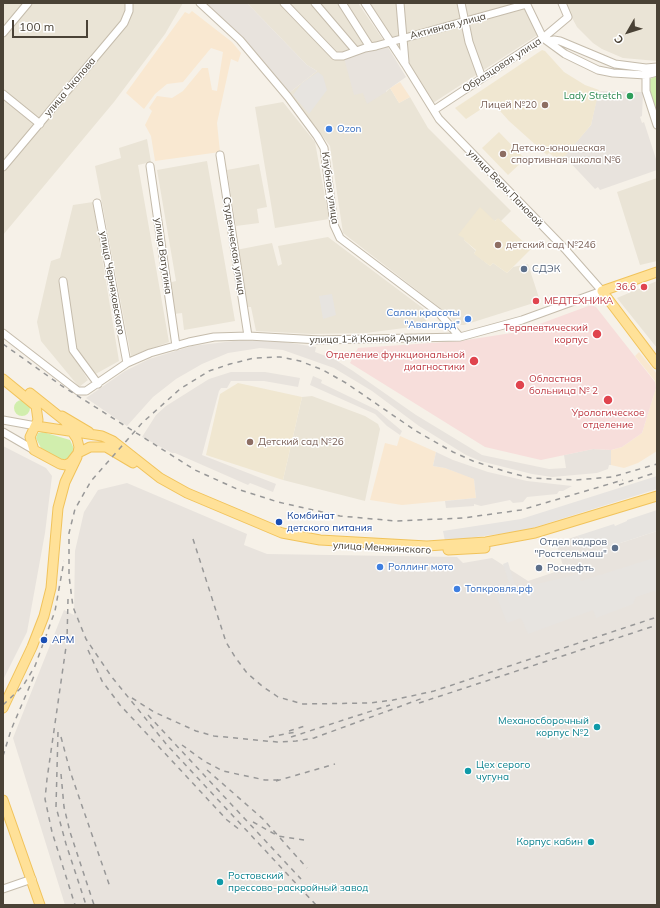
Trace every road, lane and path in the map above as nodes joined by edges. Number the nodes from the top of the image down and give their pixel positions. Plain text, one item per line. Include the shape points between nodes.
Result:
1 (28, 3) edge
2 (129, 3) edge
3 (200, 3) edge
4 (284, 3) edge
5 (315, 3) edge
6 (342, 3) edge
7 (365, 3) edge
8 (400, 3) edge
9 (461, 3) edge
10 (562, 3) edge
11 (527, 4) edge
12 (465, 22) junction
13 (3, 33) edge
14 (402, 39) junction
15 (546, 40) junction
16 (391, 42) junction
17 (370, 47) junction
18 (356, 51) junction
19 (606, 61) junction
20 (406, 64) junction
21 (657, 67) edge
22 (603, 71) junction
23 (646, 71) junction
24 (657, 72) edge
25 (482, 78) junction
26 (3, 94) edge
27 (434, 110) junction
28 (40, 124) junction
29 (657, 125) edge
30 (220, 155) dead end
31 (150, 166) dead end
32 (3, 167) edge
33 (97, 203) dead end
34 (657, 272) edge
35 (63, 281) dead end
36 (602, 291) junction
37 (3, 333) edge
38 (248, 336) junction
39 (460, 338) junction
40 (176, 346) junction
41 (127, 363) junction
42 (657, 364) edge
43 (3, 372) edge
44 (3, 379) edge
45 (98, 384) junction
46 (30, 393) junction
47 (3, 420) edge
48 (36, 426) junction
49 (3, 432) edge
50 (71, 432) junction
51 (92, 434) junction
52 (34, 450) junction
53 (124, 453) junction
54 (78, 455) junction
55 (54, 462) junction
56 (65, 482) junction
57 (657, 496) edge
58 (657, 502) edge
59 (3, 708) edge
60 (3, 800) edge
61 (32, 879) junction
62 (3, 889) edge
63 (40, 905) edge

1 - 13 street
2 - 28 street, улица Чкалова via 124,23
3 - 39 street, Клубная улица via 240,40 317,136 324,148 334,225 340,238 438,312
4 - 18 street, Активная улица via 335,56
5 - 18 street
6 - 17 street
7 - 16 street, улица Веры Пановой
8 - 14 street
9 - 12 street
10 - 15 street, Образцовая улица via 568,17
11 - 12 street, Активная улица
11 - 15 street
12 - 14 street, Активная улица
12 - 25 street
14 - 16 street, Активная улица
14 - 20 street
15 - 19 street via 560,41
15 - 22 street via 565,54
15 - 25 street, Образцовая улица
16 - 17 street, Активная улица
16 - 20 street, улица Веры Пановой
17 - 18 street, Активная улица
19 - 22 street
19 - 23 street
20 - 27 street, улица Веры Пановой
21 - 23 street
22 - 23 street via 626,75
23 - 24 street
23 - 29 street via 646,91
25 - 27 street, Образцовая улица
26 - 28 street
27 - 36 street, улица Веры Пановой via 439,119 565,249
28 - 32 street, улица Чкалова
30 - 38 street, Студенческая улица
31 - 40 street, улица Ватутина
33 - 41 street, улица Черняховского
34 - 36 main road, улица 1-й Конной Армии
35 - 45 street via 74,350
36 - 39 street, улица 1-й Конной Армии via 522,320
36 - 42 main road, улица Веры Пановой
37 - 45 street, улица 1-й Конной Армии via 78,391 86,391
38 - 39 street, улица 1-й Конной Армии via 320,340
38 - 40 street, улица 1-й Конной Армии via 214,337
40 - 41 street, улица 1-й Конной Армии
41 - 45 street, улица 1-й Конной Армии
43 - 46 main road
44 - 48 main road via 36,406
46 - 50 main road via 65,421
46 - 51 main road
47 - 48 street
48 - 50 main road
48 - 52 main road via 30,437
49 - 52 street
50 - 51 main road
50 - 54 main road via 77,439
51 - 53 main road via 113,441
52 - 55 main road
53 - 54 main road via 99,446 90,447
53 - 57 main road, улица Менжинского via 187,494 276,531 320,540 427,546 486,542 535,533
53 - 58 main road, улица Менжинского via 158,481 221,513 296,541 342,547 427,552 486,548 537,538
54 - 55 main road via 66,465
54 - 56 main road
55 - 56 main road via 63,472
56 - 59 main road via 58,508 51,588 46,609 32,647
60 - 61 main road
61 - 62 street
61 - 63 main road

